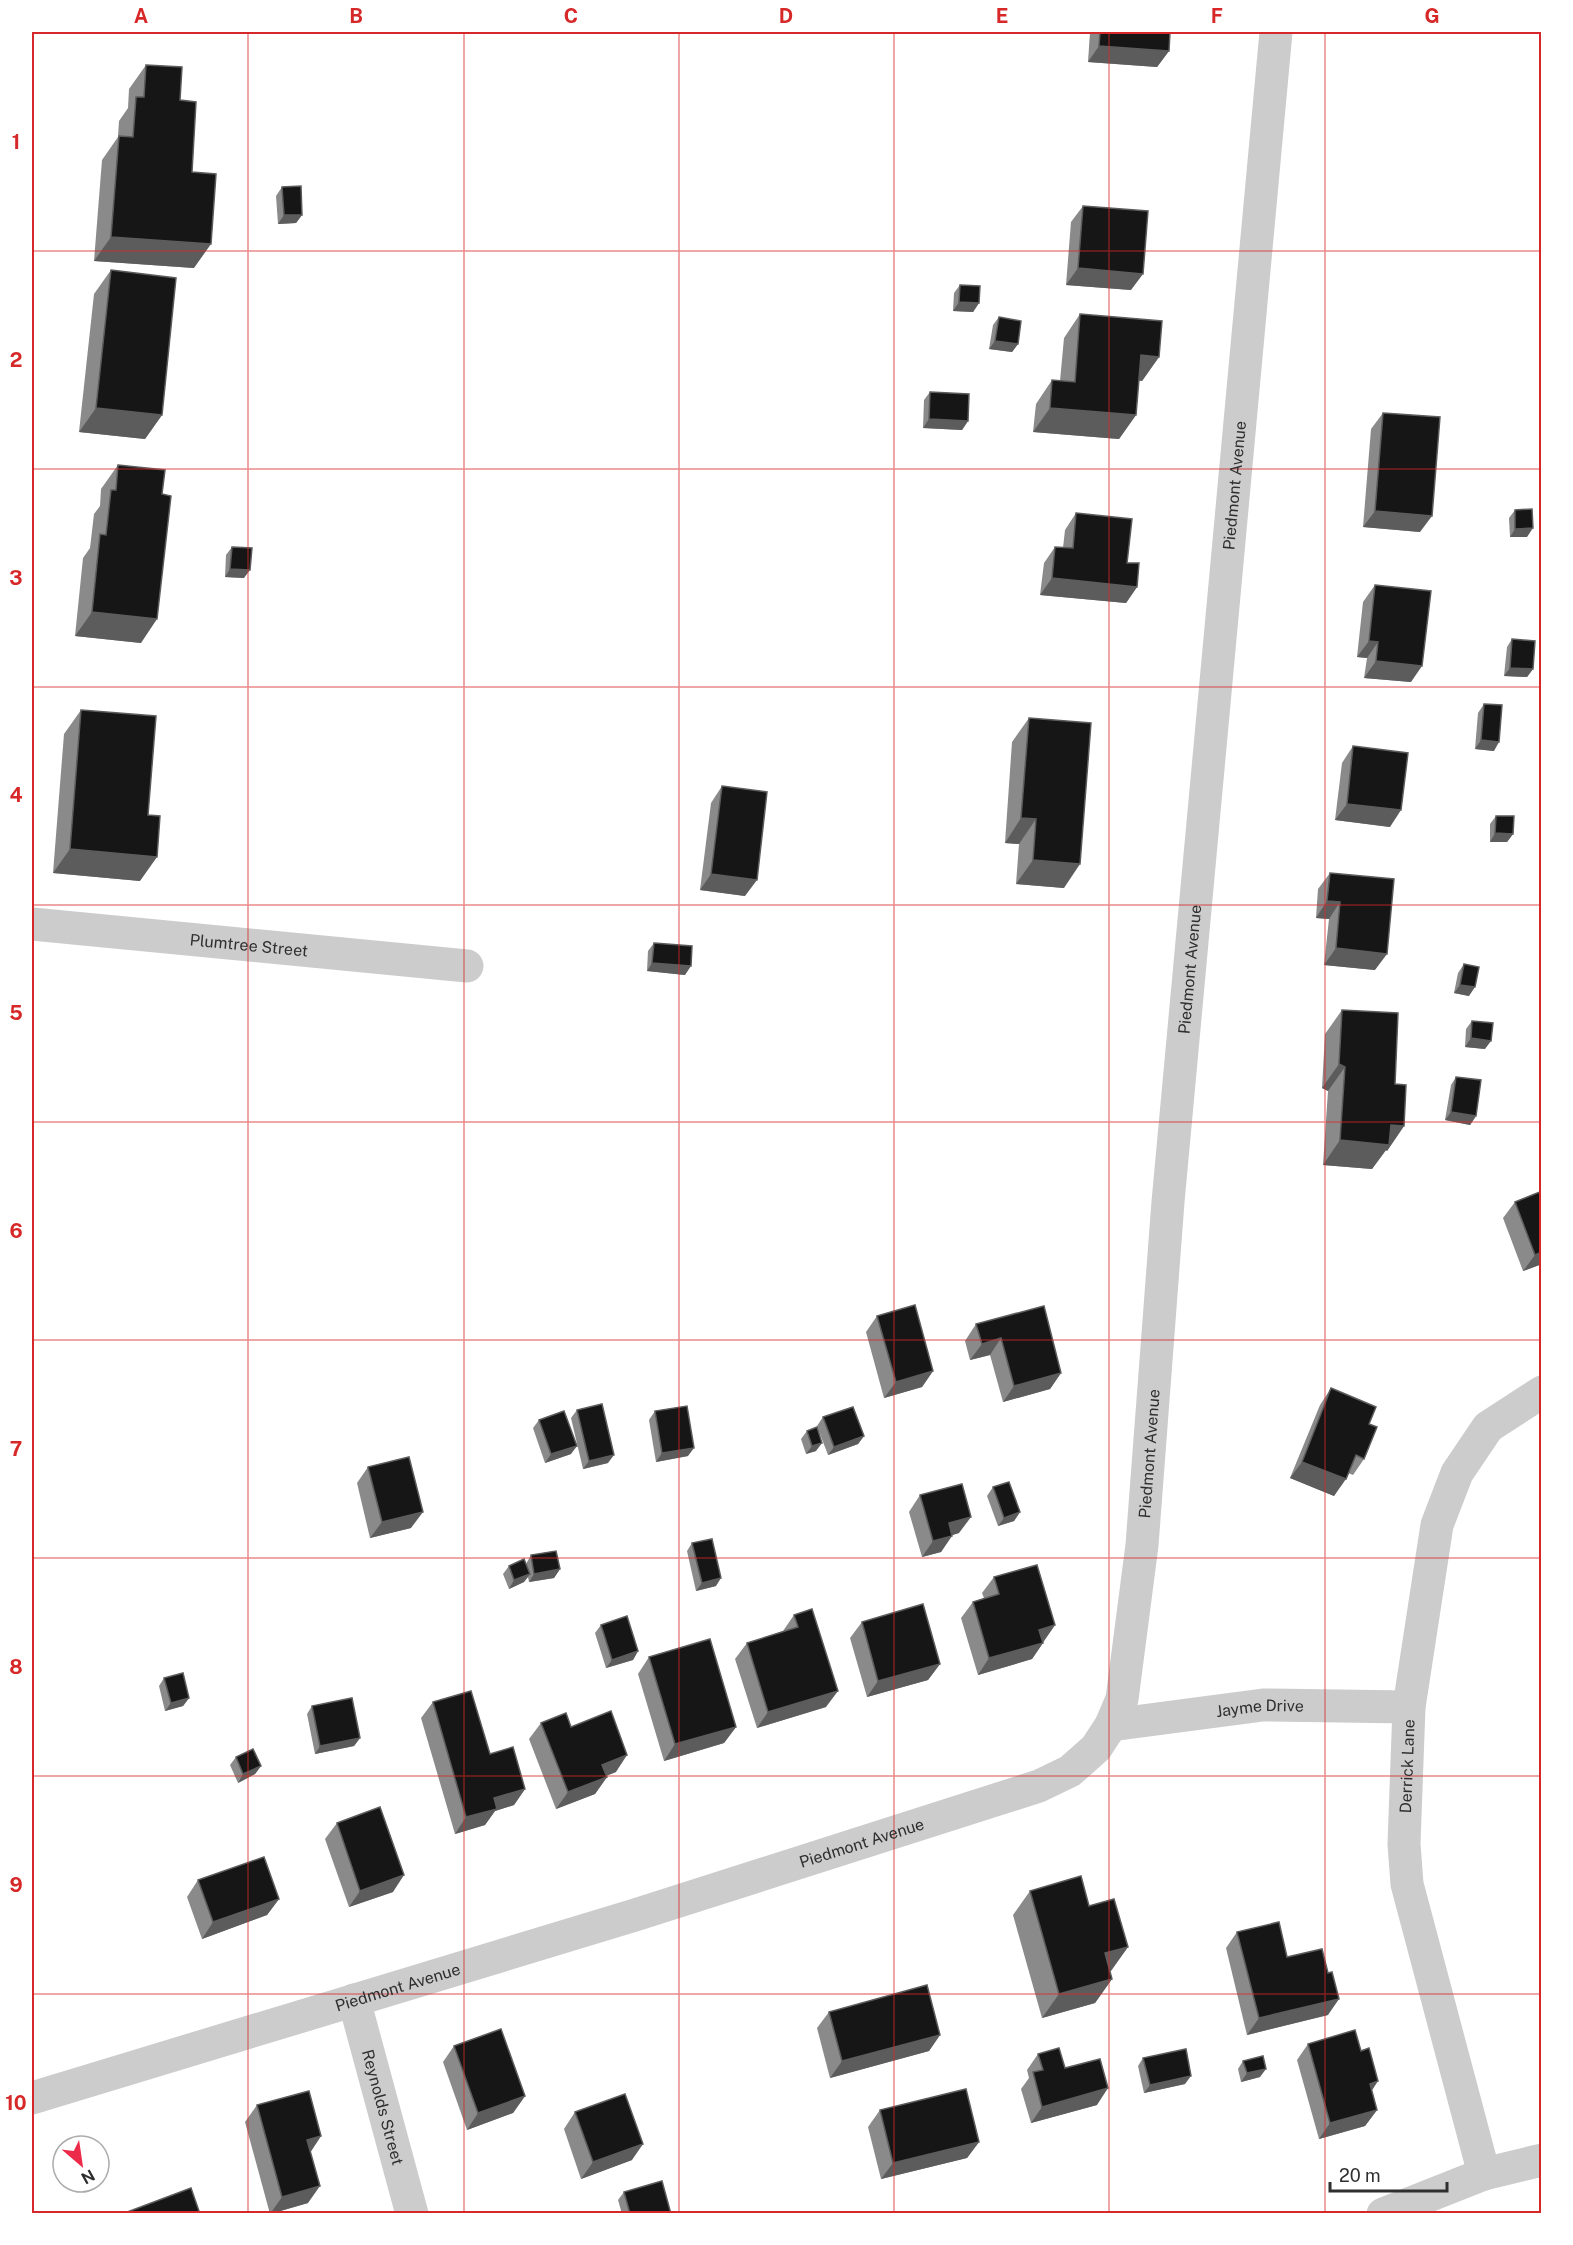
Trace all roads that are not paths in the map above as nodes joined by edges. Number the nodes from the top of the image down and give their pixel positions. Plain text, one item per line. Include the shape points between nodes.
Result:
1 (1276, 32) edge
2 (32, 924) edge
3 (467, 966) dead end
4 (1542, 1392) edge
5 (1408, 1707) junction
6 (1111, 1725) junction
7 (354, 2000) junction
8 (32, 2098) edge
9 (1542, 2160) edge
10 (1484, 2174) junction
11 (412, 2214) edge
12 (1383, 2214) edge

1 - 6 street, Piedmont Avenue via 1168,1202 1142,1545 1122,1699
2 - 3 street, Plumtree Street
4 - 5 street, Derrick Lane via 1488,1427 1457,1473 1437,1525
5 - 6 street, Jayme Drive via 1263,1705
5 - 10 street, Derrick Lane via 1404,1844 1407,1884
6 - 7 street, Piedmont Avenue via 1096,1748 1070,1771 1040,1786
7 - 8 street, Piedmont Avenue
7 - 11 street, Reynolds Street
9 - 10 street
10 - 12 street

